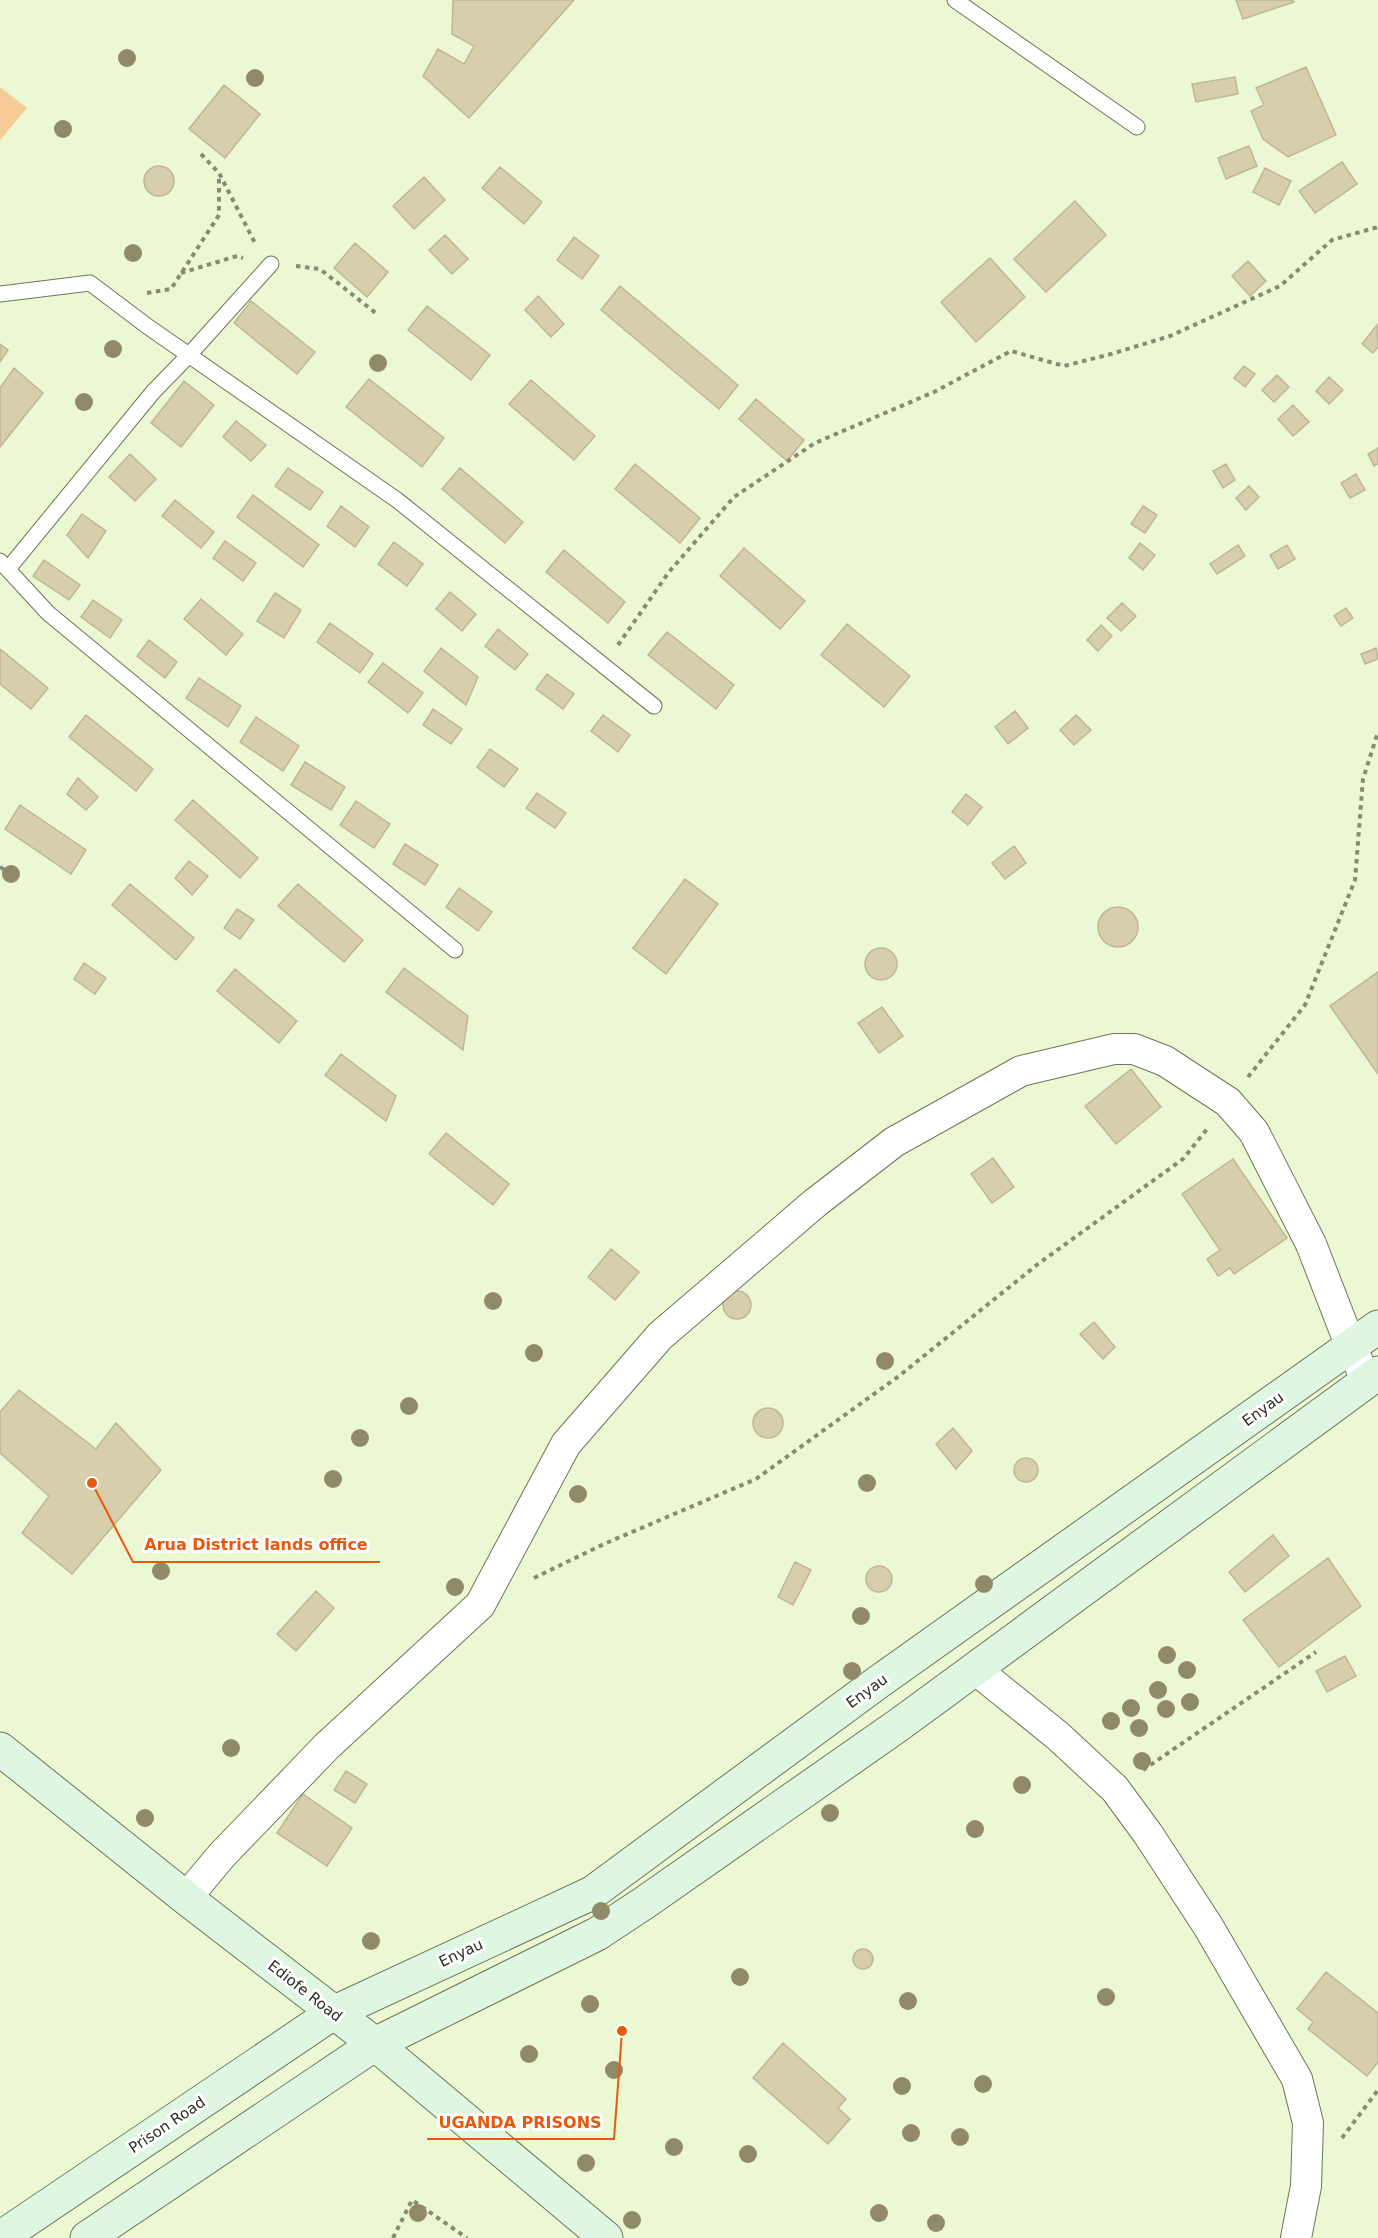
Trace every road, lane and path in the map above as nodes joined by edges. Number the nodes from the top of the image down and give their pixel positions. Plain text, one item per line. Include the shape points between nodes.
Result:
1 (955, 0) edge
2 (1137, 127) dead end
3 (219, 173) dead end
4 (1378, 227) edge
5 (271, 264) joint
6 (181, 273) junction
7 (0, 294) edge
8 (110, 299) junction
9 (189, 356) junction
10 (3, 565) edge
11 (603, 666) junction
12 (654, 706) dead end
13 (1378, 732) edge
14 (0, 867) edge
15 (11, 874) dead end
16 (455, 950) dead end
17 (1228, 1102) junction
18 (1378, 1327) edge
19 (1351, 1347) junction
20 (1373, 1377) edge
21 (532, 1579) dead end
22 (1316, 1652) dead end
23 (975, 1669) junction
24 (0, 1749) edge
25 (1115, 1789) junction
26 (186, 1898) junction
27 (333, 2013) junction
28 (375, 2044) junction
29 (0, 2238) edge
30 (87, 2238) edge
31 (393, 2238) edge
32 (467, 2238) edge
33 (606, 2238) edge
34 (1296, 2238) edge

1 - 2 lane
3 - 6 path via 219,215
4 - 11 path via 1332,240 1280,286 1170,336 1064,366 1011,351 934,392 815,443 734,497 669,572
5 - 6 path via 237,256
5 - 9 lane
6 - 8 path via 171,289
7 - 8 lane via 90,283
8 - 9 lane
9 - 10 lane
9 - 11 lane via 397,500
10 - 16 lane via 48,613
11 - 12 lane
13 - 17 path via 1363,779 1355,880 1305,1005
14 - 15 path
17 - 19 street via 1254,1132 1311,1244
17 - 21 path via 1183,1160 1038,1264 899,1376 756,1479
17 - 26 street via 1165,1062 1134,1049 1114,1049 1021,1071 894,1142 814,1203 660,1336 566,1444 480,1605 327,1746
18 - 19 street, Enyau
19 - 20 street
19 - 27 street, Enyau via 877,1683 592,1893
20 - 23 street
22 - 25 path
23 - 25 street via 1058,1736
23 - 28 street via 597,1934
24 - 26 street, Ediofe Road
25 - 34 street via 1208,1926 1297,2079 1308,2123 1306,2186
26 - 27 street, Ediofe Road
27 - 28 street, Ediofe Road
27 - 29 street, Prison Road
28 - 30 street
28 - 33 street, Ediofe Road
31 - 32 path via 412,2200

